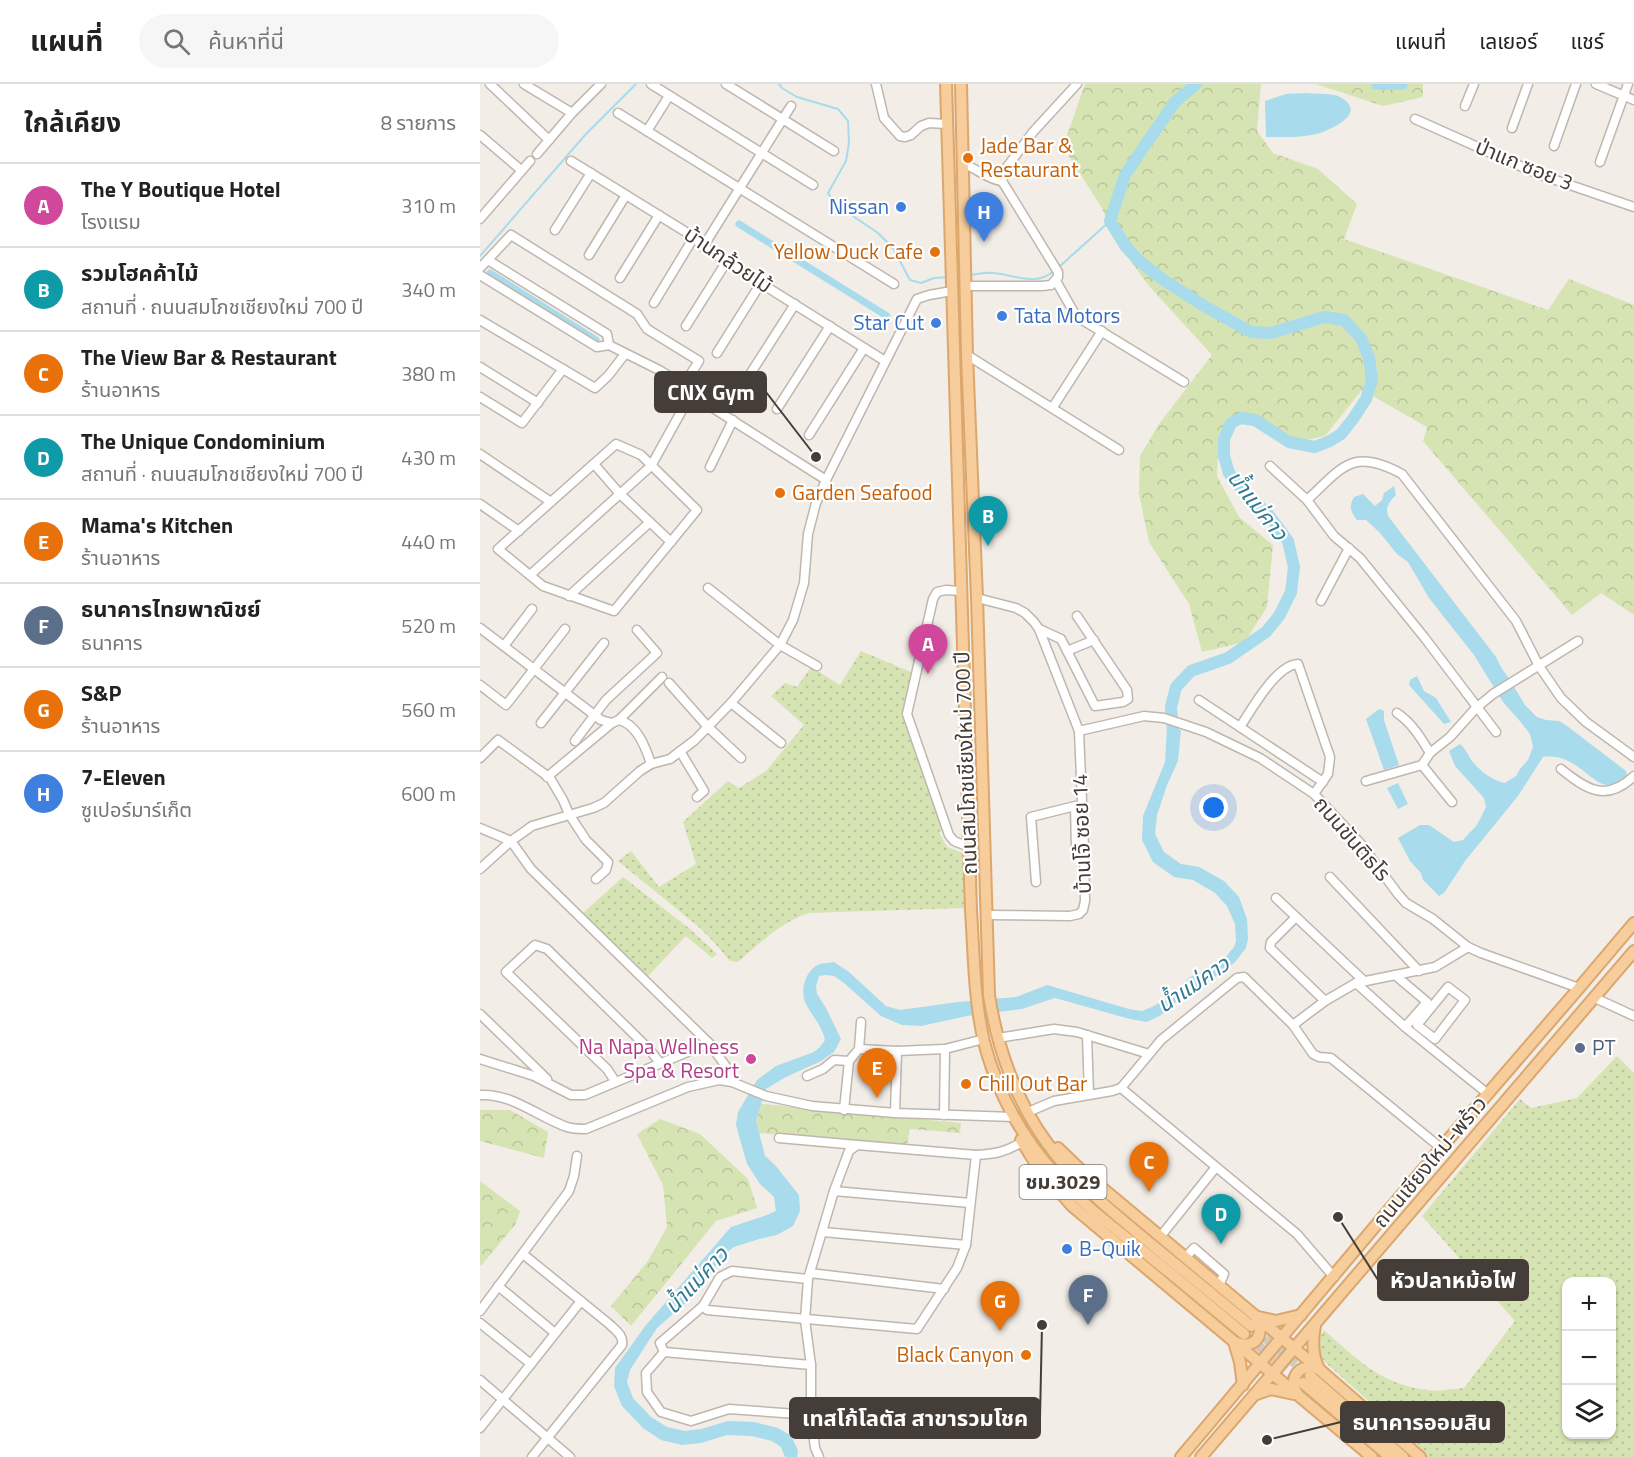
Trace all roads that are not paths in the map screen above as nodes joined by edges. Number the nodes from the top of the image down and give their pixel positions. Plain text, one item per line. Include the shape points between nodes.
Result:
1 (490, 84) edge
2 (524, 84) edge
3 (602, 84) edge
4 (651, 84) edge
5 (726, 84) edge
6 (876, 84) edge
7 (946, 84) edge
8 (961, 84) edge
9 (1077, 84) edge
10 (1474, 84) edge
11 (1528, 84) edge
12 (1576, 84) edge
13 (1596, 84) edge
14 (1628, 84) edge
15 (669, 96) junction
16 (1624, 96) junction
17 (1634, 100) edge
18 (791, 106) dead end
19 (1465, 106) dead end
20 (572, 113) junction
21 (618, 113) dead end
22 (783, 119) junction
23 (1415, 119) dead end
24 (947, 124) junction
25 (1512, 128) dead end
26 (647, 131) junction
27 (481, 138) edge
28 (549, 140) junction
29 (1554, 146) dead end
30 (834, 151) dead end
31 (761, 153) junction
32 (537, 154) dead end
33 (530, 161) dead end
34 (571, 161) dead end
35 (1600, 162) dead end
36 (963, 164) junction
37 (521, 170) junction
38 (591, 173) junction
39 (1002, 181) junction
40 (813, 185) dead end
41 (739, 189) junction
42 (626, 195) junction
43 (1634, 207) edge
44 (659, 215) junction
45 (480, 219) edge
46 (555, 230) dead end
47 (694, 237) junction
48 (703, 246) junction
49 (589, 255) dead end
50 (488, 260) junction
51 (727, 261) junction
52 (480, 268) edge
53 (480, 275) edge
54 (620, 278) dead end
55 (1056, 281) junction
56 (761, 283) junction
57 (894, 284) dead end
58 (966, 284) junction
59 (951, 286) junction
60 (654, 303) dead end
61 (795, 304) junction
62 (480, 320) edge
63 (686, 326) dead end
64 (830, 326) junction
65 (1102, 331) junction
66 (609, 345) junction
67 (864, 348) junction
68 (717, 353) dead end
69 (625, 354) junction
70 (967, 355) junction
71 (885, 361) junction
72 (480, 367) edge
73 (563, 369) junction
74 (747, 379) dead end
75 (1184, 382) dead end
76 (683, 386) junction
77 (691, 394) junction
78 (480, 397) edge
79 (538, 403) junction
80 (1053, 407) junction
81 (777, 409) dead end
82 (733, 420) junction
83 (809, 435) dead end
84 (1119, 450) dead end
85 (480, 454) edge
86 (594, 464) junction
87 (651, 466) junction
88 (710, 466) dead end
89 (1269, 466) dead end
90 (826, 480) junction
91 (620, 494) junction
92 (1307, 500) junction
93 (551, 502) junction
94 (480, 504) edge
95 (650, 522) junction
96 (519, 531) junction
97 (671, 542) junction
98 (1349, 548) junction
99 (530, 576) junction
100 (708, 588) dead end
101 (961, 591) junction
102 (570, 596) junction
103 (977, 598) junction
104 (1322, 601) dead end
105 (532, 609) dead end
106 (1077, 616) dead end
107 (480, 628) edge
108 (565, 629) dead end
109 (1039, 629) junction
110 (637, 630) dead end
111 (1094, 640) junction
112 (1578, 641) dead end
113 (604, 643) dead end
114 (780, 645) junction
115 (504, 646) junction
116 (1067, 651) junction
117 (817, 666) dead end
118 (1539, 666) junction
119 (534, 669) junction
120 (480, 684) edge
121 (565, 693) junction
122 (1199, 700) dead end
123 (731, 703) junction
124 (1476, 708) junction
125 (1397, 713) dead end
126 (595, 716) junction
127 (615, 722) junction
128 (541, 723) dead end
129 (708, 727) junction
130 (1240, 727) junction
131 (1079, 731) junction
132 (1496, 732) dead end
133 (575, 741) dead end
134 (781, 742) dead end
135 (680, 752) junction
136 (1430, 753) junction
137 (1634, 757) edge
138 (480, 758) edge
139 (741, 758) dead end
140 (651, 764) junction
141 (1422, 765) junction
142 (1561, 769) dead end
143 (1634, 776) edge
144 (547, 777) junction
145 (1366, 781) dead end
146 (1323, 782) junction
147 (1314, 794) junction
148 (697, 796) dead end
149 (1452, 801) dead end
150 (569, 814) junction
151 (480, 828) edge
152 (511, 841) junction
153 (969, 847) junction
154 (1084, 848) junction
155 (480, 869) edge
156 (1330, 877) dead end
157 (596, 879) dead end
158 (1036, 882) dead end
159 (1276, 898) dead end
160 (987, 915) junction
161 (1296, 917) junction
162 (1634, 922) edge
163 (1468, 947) junction
164 (1634, 951) edge
165 (1419, 970) junction
166 (1395, 975) junction
167 (1360, 982) junction
168 (1579, 988) junction
169 (1594, 998) junction
170 (1325, 1001) junction
171 (480, 1014) edge
172 (1634, 1016) edge
173 (861, 1022) dead end
174 (1293, 1025) junction
175 (1406, 1027) junction
176 (1088, 1035) junction
177 (998, 1038) junction
178 (1435, 1039) junction
179 (984, 1040) junction
180 (709, 1043) junction
181 (1429, 1046) junction
182 (859, 1049) junction
183 (945, 1049) junction
184 (897, 1051) junction
185 (1149, 1054) junction
186 (480, 1059) edge
187 (849, 1061) junction
188 (660, 1063) junction
189 (807, 1076) dead end
190 (615, 1082) junction
191 (735, 1083) junction
192 (556, 1088) junction
193 (1121, 1088) junction
194 (1089, 1094) junction
195 (1488, 1094) junction
196 (480, 1095) edge
197 (844, 1110) junction
198 (894, 1113) junction
199 (944, 1114) junction
200 (1030, 1116) junction
201 (1014, 1117) junction
202 (779, 1138) dead end
203 (1022, 1142) junction
204 (857, 1145) junction
205 (1441, 1148) junction
206 (976, 1155) junction
207 (576, 1156) dead end
208 (1216, 1167) junction
209 (834, 1191) junction
210 (970, 1203) junction
211 (823, 1232) junction
212 (1160, 1237) junction
213 (966, 1245) junction
214 (523, 1254) junction
215 (809, 1276) junction
216 (1334, 1277) junction
217 (498, 1286) junction
218 (944, 1288) junction
219 (581, 1301) junction
220 (703, 1306) junction
221 (480, 1311) edge
222 (1301, 1315) junction
223 (805, 1320) junction
224 (480, 1323) edge
225 (1250, 1325) junction
226 (1315, 1325) junction
227 (555, 1334) junction
228 (1282, 1339) junction
229 (1233, 1341) junction
230 (1294, 1349) junction
231 (664, 1352) junction
232 (531, 1364) junction
233 (1260, 1364) junction
234 (811, 1365) junction
235 (1272, 1374) junction
236 (1311, 1376) junction
237 (480, 1380) edge
238 (1243, 1385) junction
239 (1254, 1395) junction
240 (1298, 1395) junction
241 (503, 1399) junction
242 (811, 1415) junction
243 (480, 1428) edge
244 (548, 1438) junction
245 (532, 1457) edge
246 (570, 1457) edge
247 (819, 1457) edge
248 (1181, 1457) edge
249 (1201, 1457) edge
250 (1372, 1457) edge
251 (1390, 1457) edge
252 (1403, 1457) edge
253 (1419, 1457) edge

1 - 28 street
2 - 20 street
3 - 20 street
4 - 15 street
5 - 22 street
6 - 24 street via 884,118 900,136 911,135 929,123
7 - 24 main road, ถนนสมโภชเชียงใหม่ 700 ปี / ชม.3029
8 - 36 main road, ถนนสมโภชเชียงใหม่ 700 ปี / ชม.3029
9 - 39 street via 1033,132 1004,171
10 - 19 street
11 - 25 street
12 - 29 street
13 - 16 street
14 - 16 street
15 - 26 street
15 - 31 street
16 - 17 street
16 - 35 street
18 - 22 street
20 - 28 street
21 - 26 street
22 - 30 street
22 - 31 street
23 - 43 street, ป่าแก ซอย 3 via 1538,174
24 - 59 main road, ถนนสมโภชเชียงใหม่ 700 ปี / ชม.3029
26 - 41 street
27 - 37 street
28 - 32 street
31 - 40 street
31 - 41 street
33 - 37 street
34 - 38 street, บ้านกล้วยไม้
36 - 39 street
36 - 58 main road, ถนนสมโภชเชียงใหม่ 700 ปี / ชม.3029
37 - 45 street
38 - 42 street, บ้านกล้วยไม้
38 - 46 street
39 - 55 street via 1056,268
41 - 48 street
41 - 57 street
42 - 44 street, บ้านกล้วยไม้
42 - 49 street
44 - 47 street, บ้านกล้วยไม้
44 - 54 street
47 - 48 street, บ้านกล้วยไม้
47 - 60 street
48 - 51 street, บ้านกล้วยไม้
50 - 52 street
50 - 66 street via 607,334
50 - 76 street via 511,235 637,314 647,328 699,361
51 - 56 street, บ้านกล้วยไม้
51 - 63 street
53 - 66 street via 597,348
55 - 58 street via 1042,286
55 - 65 street via 1076,316
56 - 61 street, บ้านกล้วยไม้
56 - 68 street
58 - 70 main road, ถนนสมโภชเชียงใหม่ 700 ปี / ชม.3029
59 - 71 street via 917,298
59 - 101 main road, ถนนสมโภชเชียงใหม่ 700 ปี / ชม.3029
61 - 64 street, บ้านกล้วยไม้
61 - 74 street
62 - 73 street
64 - 67 street, บ้านกล้วยไม้
64 - 81 street
65 - 75 street
65 - 80 street
66 - 69 street
67 - 71 street, บ้านกล้วยไม้
67 - 83 street
69 - 73 street via 595,388
69 - 76 street
70 - 80 street
70 - 103 main road, ถนนสมโภชเชียงใหม่ 700 ปี / ชม.3029
71 - 90 street
72 - 79 street
73 - 79 street
76 - 77 street
77 - 82 street
77 - 87 street
78 - 79 street via 522,423
80 - 84 street
82 - 88 street
82 - 90 street
85 - 93 street
86 - 87 street via 616,444 641,455
86 - 91 street
86 - 93 street
87 - 91 street
87 - 97 street via 697,510
89 - 92 street
90 - 114 street via 808,534 804,583 793,620
91 - 95 street
91 - 99 street
92 - 98 street via 1334,536
92 - 118 street via 1344,465 1353,462 1370,461 1401,474 1516,621
93 - 96 street
94 - 96 street
95 - 97 street
95 - 102 street
96 - 99 street via 498,549
97 - 102 street via 614,611
98 - 104 street
98 - 124 street via 1424,637
99 - 102 street via 543,586
100 - 114 street
101 - 153 main road, ถนนสมโภชเชียงใหม่ 700 ปี / ชม.3029
101 - 153 street via 937,592 933,599 907,714 949,835
103 - 109 street via 1016,608
103 - 160 main road, ถนนสมโภชเชียงใหม่ 700 ปี / ชม.3029
105 - 115 street
106 - 111 street
107 - 115 street
108 - 119 street
109 - 116 street via 1061,639
109 - 131 street, บ้านโจ้ ซอย 14
110 - 126 street via 657,653 606,700
111 - 116 street
111 - 116 street via 1127,690 1128,699 1123,702 1095,706
112 - 118 street
113 - 121 street
114 - 117 street
114 - 123 street
115 - 119 street
118 - 124 street
118 - 137 street via 1561,698 1586,722
119 - 120 street via 506,705
119 - 121 street
121 - 126 street
121 - 128 street
122 - 130 street
123 - 129 street
123 - 134 street
124 - 132 street
124 - 136 street
125 - 136 street
126 - 127 street
126 - 133 street
127 - 129 street via 665,680
127 - 140 street via 626,722 638,735
127 - 144 street
129 - 135 street
129 - 139 street
130 - 146 street
130 - 146 street via 1273,680 1291,664 1298,664 1330,757
131 - 147 street, ถนนขันติธโร via 1144,716 1164,718 1206,732 1260,758
131 - 154 street, บ้านโจ้ ซอย 14
135 - 140 street
135 - 148 street via 704,791
136 - 141 street
138 - 144 street via 498,740
140 - 150 street via 604,803
141 - 145 street
141 - 149 street
142 - 143 street via 1592,790 1617,788
144 - 150 street
146 - 147 street
147 - 163 street, ถนนขันติธโร via 1361,844 1406,903
150 - 152 street via 532,826
150 - 157 street via 586,840 608,862
151 - 152 street
152 - 155 street
152 - 180 street via 531,869
153 - 179 main road, ถนนสมโภชเชียงใหม่ 700 ปี / ชม.3029 via 977,996
154 - 158 street via 1076,848 1075,806 1031,817
154 - 160 street, บ้านโจ้ ซอย 14 via 1085,901 1079,914
156 - 165 street
159 - 161 street
160 - 177 main road, ถนนสมโภชเชียงใหม่ 700 ปี / ชม.3029 via 989,995
161 - 167 street
161 - 170 street via 1271,942 1270,948
162 - 168 main road, ถนนเชียงใหม่-พร้าว
163 - 165 street via 1435,967
163 - 168 street, ถนนขันติธโร
164 - 169 main road, ถนนเชียงใหม่-พร้าว
165 - 166 street
166 - 167 street
166 - 175 street via 1427,1002
167 - 170 street
167 - 175 street
168 - 169 main road
168 - 195 main road, ถนนเชียงใหม่-พร้าว
169 - 172 street
169 - 226 main road, ถนนเชียงใหม่-พร้าว
170 - 174 street
171 - 192 street
173 - 182 street
174 - 185 street via 1244,977 1237,978 1169,1032
174 - 205 street via 1313,1054 1330,1058
175 - 181 street
176 - 177 street via 1054,1029
176 - 185 street
176 - 194 street
177 - 200 main road, ถนนสมโภชเชียงใหม่ 700 ปี / ชม.3029
178 - 178 street via 1417,1025 1448,987 1465,1000
178 - 181 street
179 - 183 street
179 - 201 main road, ถนนสมโภชเชียงใหม่ 700 ปี / ชม.3029
180 - 188 street
180 - 191 street
181 - 195 street
182 - 184 street
182 - 187 street
183 - 184 street
183 - 199 street
184 - 198 street
185 - 193 street
186 - 192 street via 534,1076
187 - 189 street via 834,1060
187 - 197 street
188 - 190 street
188 - 190 street via 547,949 535,945 506,972 607,1069
190 - 192 street via 585,1095 571,1095
191 - 196 street via 719,1080 688,1087 586,1129 569,1128 492,1094
191 - 197 street via 766,1096
193 - 194 street
193 - 208 street
194 - 200 street via 1054,1101
195 - 205 main road, ถนนเชียงใหม่-พร้าว
197 - 198 street
198 - 199 street
199 - 201 street
200 - 212 main road via 1083,1172
200 - 225 main road, ถนนสมโภชเชียงใหม่ 700 ปี / ชม.3029 via 1047,1144 1096,1198
201 - 203 main road
201 - 225 main road, ถนนสมโภชเชียงใหม่ 700 ปี / ชม.3029 via 1071,1191
202 - 204 street
203 - 206 street via 1007,1151
203 - 229 main road via 1072,1206
204 - 206 street
204 - 209 street via 849,1151
205 - 216 main road, ถนนเชียงใหม่-พร้าว
206 - 210 street
207 - 214 street via 570,1191
208 - 212 street
208 - 216 street via 1297,1234
209 - 210 street
209 - 211 street
210 - 213 street
211 - 213 street
211 - 215 street
212 - 225 main road via 1219,1286
213 - 218 street
214 - 217 street
214 - 219 street
215 - 218 street
215 - 220 street via 732,1271 720,1277
215 - 223 street
216 - 222 main road, ถนนเชียงใหม่-พร้าว
217 - 221 street
217 - 227 street
218 - 223 street via 917,1329
219 - 227 street
219 - 244 street via 621,1335 622,1345
220 - 223 street via 706,1310
220 - 231 street via 660,1344
222 - 225 main road
222 - 228 main road, ถนนเชียงใหม่-พร้าว
223 - 234 street
224 - 232 street
225 - 228 main road
225 - 229 main road via 1260,1325 1257,1340 1248,1345
226 - 230 main road, ถนนเชียงใหม่-พร้าว
226 - 236 main road
227 - 232 street
228 - 230 main road
228 - 233 main road, ถนนเชียงใหม่-พร้าว
229 - 233 main road
229 - 238 main road
230 - 235 main road, ถนนเชียงใหม่-พร้าว
230 - 236 main road
231 - 234 street
231 - 242 street via 646,1373 647,1392 661,1412 691,1421 729,1409
232 - 241 street
233 - 235 main road
233 - 238 main road, ถนนเชียงใหม่-พร้าว
234 - 242 street
235 - 239 main road, ถนนเชียงใหม่-พร้าว
235 - 240 main road
236 - 240 main road via 1309,1367 1296,1375
236 - 251 main road
236 - 252 main road
236 - 253 main road via 1398,1437
237 - 241 street
238 - 248 main road, ถนนเชียงใหม่-พร้าว
239 - 240 main road via 1271,1389
239 - 249 main road, ถนนเชียงใหม่-พร้าว
240 - 250 main road
241 - 243 street
241 - 244 street
242 - 247 street
244 - 245 street
244 - 246 street

